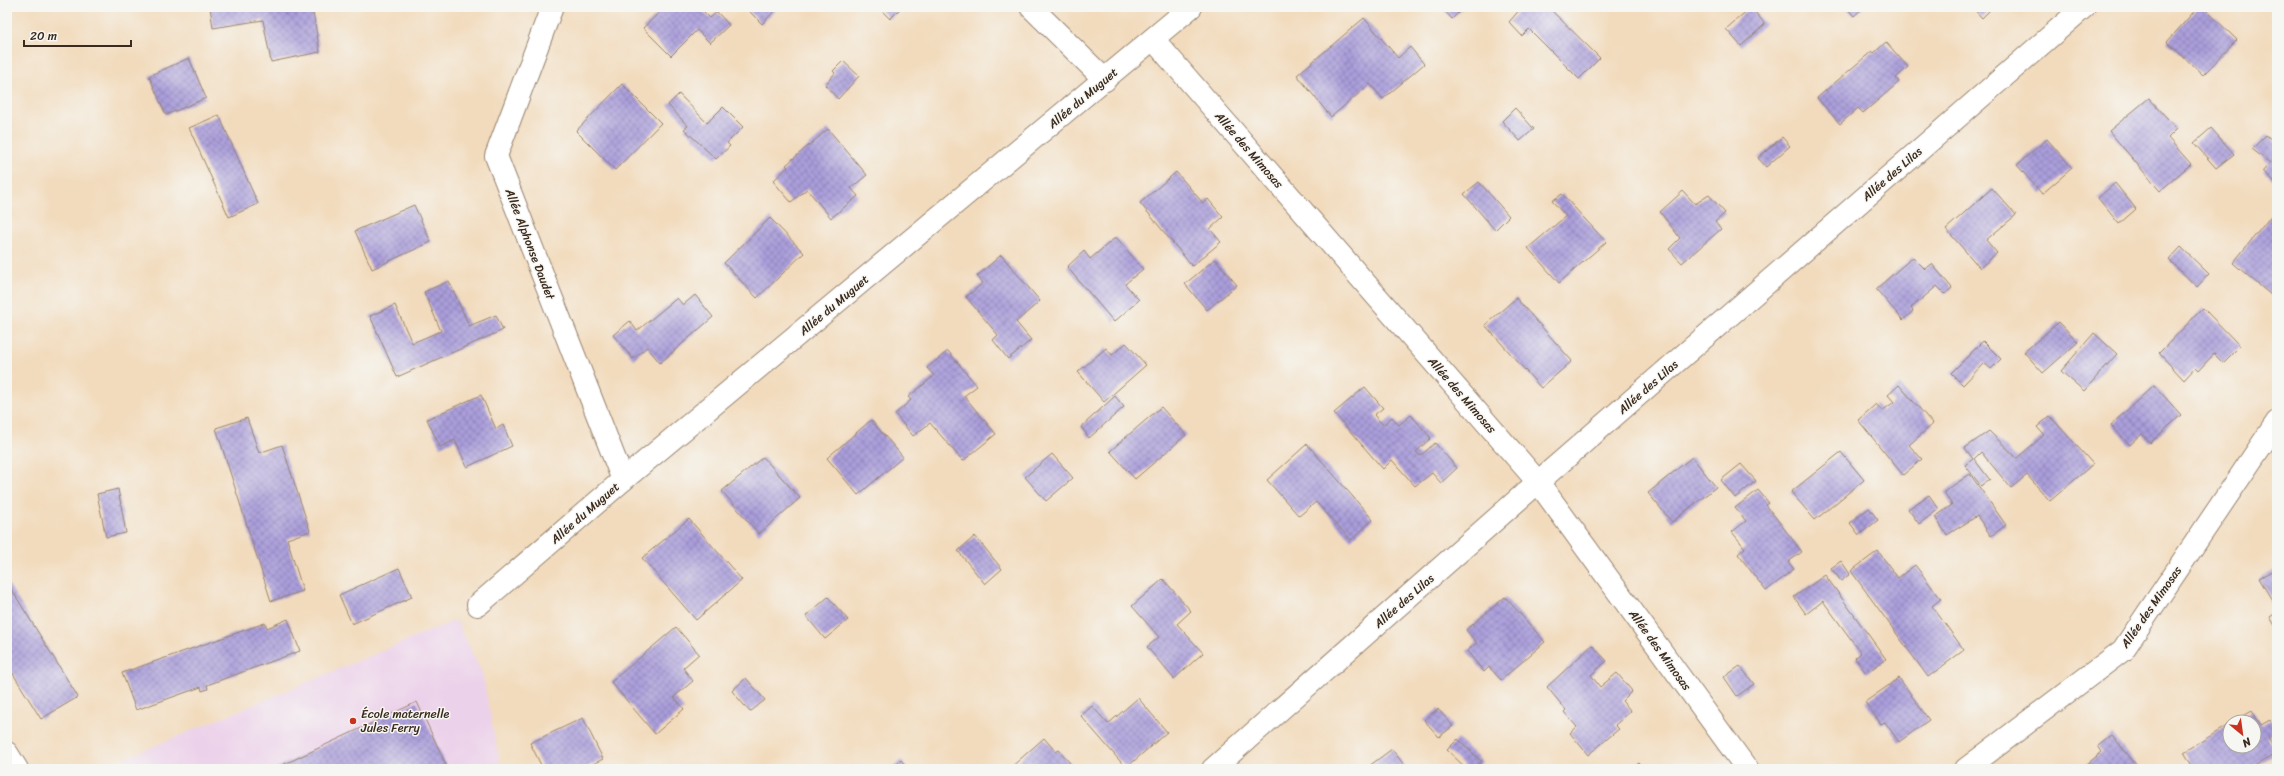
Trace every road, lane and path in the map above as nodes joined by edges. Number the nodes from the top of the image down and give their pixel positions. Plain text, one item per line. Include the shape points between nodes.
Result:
1 (552, 7) edge
2 (1031, 7) edge
3 (1191, 7) edge
4 (2084, 7) edge
5 (1153, 39) junction
6 (1105, 80) junction
7 (2277, 422) edge
8 (623, 480) junction
9 (1538, 482) junction
10 (478, 605) dead end
11 (7, 753) edge
12 (17, 769) edge
13 (1214, 769) edge
14 (1747, 769) edge
15 (1966, 769) edge

1 - 8 street, Allée Alphonse Daudet via 496,156
2 - 6 street
3 - 5 street, Allée du Muguet
4 - 9 street, Allée des Lilas
5 - 6 street, Allée du Muguet
5 - 9 street, Allée des Mimosas
6 - 8 street, Allée du Muguet
7 - 15 street, Allée des Mimosas via 2123,650
8 - 10 street, Allée du Muguet
9 - 13 street, Allée des Lilas
9 - 14 street, Allée des Mimosas
11 - 12 street

